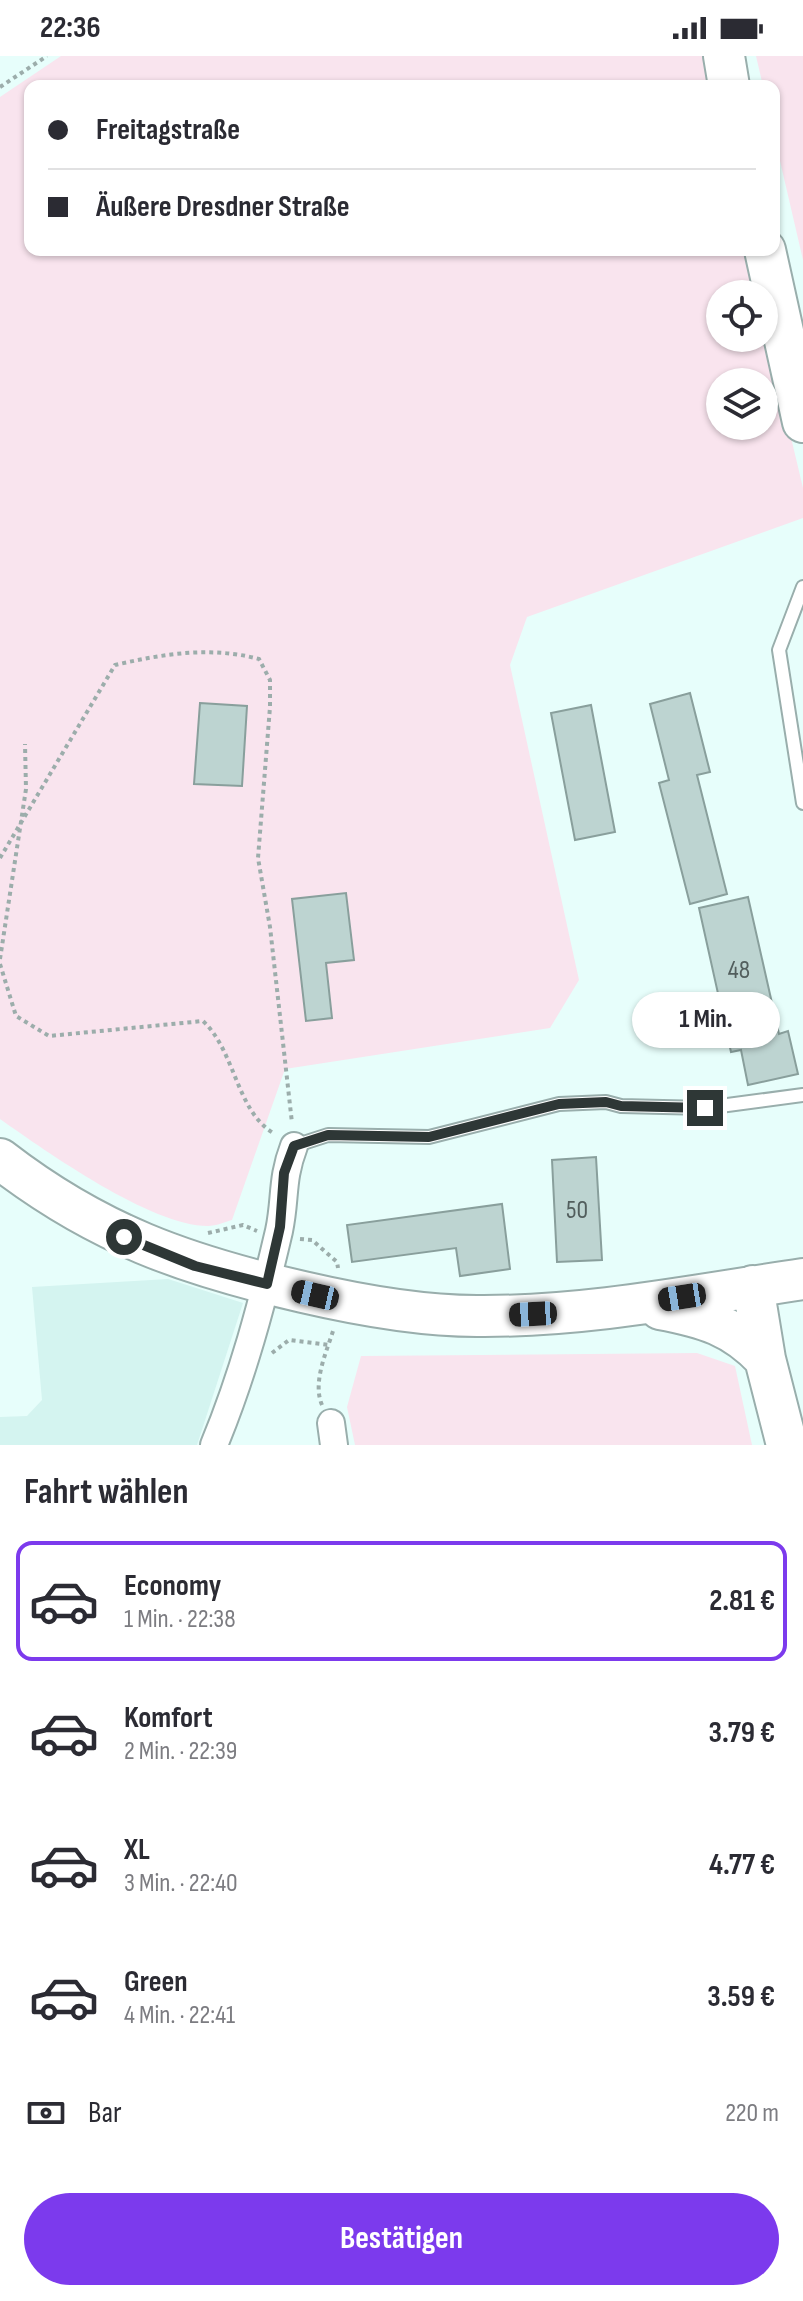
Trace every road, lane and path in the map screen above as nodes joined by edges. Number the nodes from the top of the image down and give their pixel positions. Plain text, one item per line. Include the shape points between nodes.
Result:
1 (47, 56) edge
2 (724, 56) edge
3 (728, 80) edge
4 (0, 87) edge
5 (766, 256) edge
6 (803, 422) edge
7 (803, 587) edge
8 (25, 744) dead end
9 (803, 803) edge
10 (19, 829) junction
11 (0, 858) edge
12 (0, 961) edge
13 (803, 1095) edge
14 (294, 1146) junction
15 (0, 1159) edge
16 (781, 1282) edge
17 (267, 1284) junction
18 (633, 1305) junction
19 (329, 1345) dead end
20 (270, 1356) dead end
21 (765, 1359) junction
22 (321, 1370) dead end
23 (332, 1434) edge
24 (786, 1437) edge
25 (214, 1445) edge

1 - 4 path
2 - 3 main road
5 - 6 main road
7 - 9 lane via 779,650
8 - 10 path via 26,789
10 - 11 path
10 - 12 path
10 - 14 path via 115,665 192,652 259,659 270,680 258,858
12 - 14 path via 16,1016 49,1036 203,1021 218,1035 258,1125
13 - 14 lane via 705,1108 559,1104 429,1137 328,1135
14 - 17 street via 284,1173 280,1227
15 - 17 main road via 56,1200 124,1237 195,1266
16 - 18 main road
16 - 21 main road
16 - 24 main road via 790,1407
17 - 18 main road via 338,1300 476,1316
17 - 25 street
18 - 21 main road via 702,1316 746,1338
19 - 20 path via 289,1340
21 - 24 main road
22 - 23 path via 318,1396

